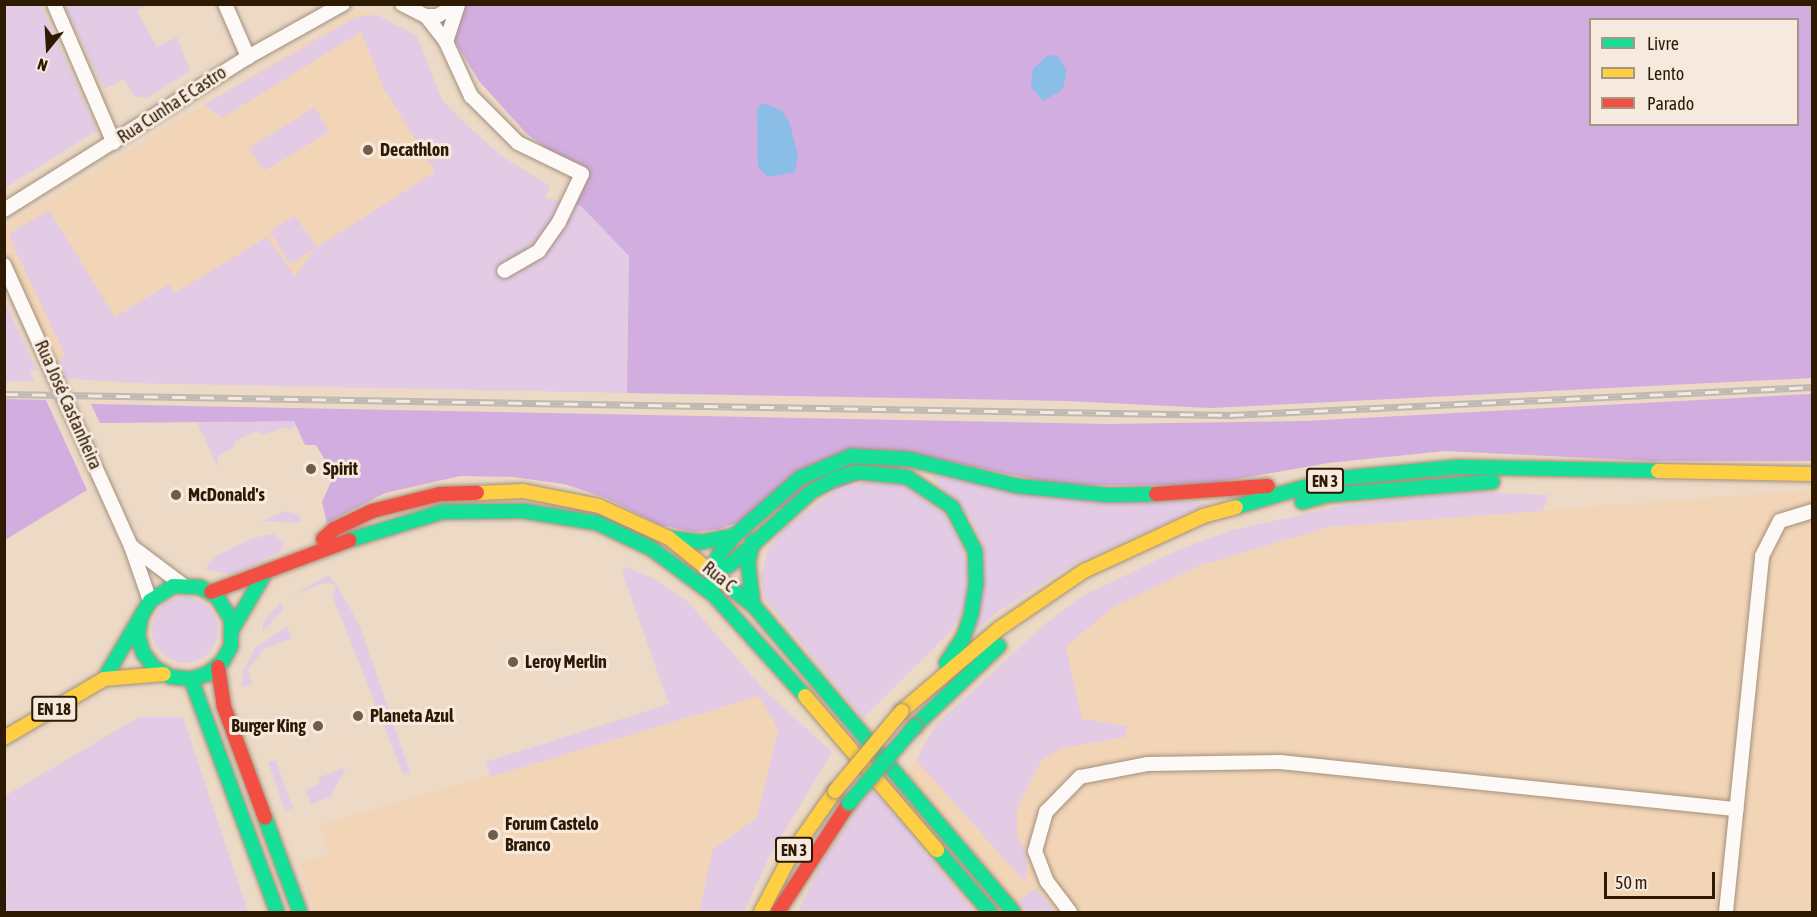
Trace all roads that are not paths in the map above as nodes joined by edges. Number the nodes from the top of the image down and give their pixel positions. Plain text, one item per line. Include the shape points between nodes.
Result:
1 (54, 4) edge
2 (225, 4) edge
3 (343, 4) edge
4 (401, 5) edge
5 (458, 5) edge
6 (426, 16) junction
7 (446, 42) junction
8 (248, 57) junction
9 (114, 143) junction
10 (4, 210) edge
11 (4, 265) edge
12 (504, 271) dead end
13 (1812, 474) edge
14 (1332, 478) junction
15 (1812, 511) edge
16 (597, 523) junction
17 (734, 537) junction
18 (669, 538) junction
19 (753, 541) junction
20 (131, 546) junction
21 (309, 552) junction
22 (712, 571) junction
23 (267, 572) junction
24 (183, 585) junction
25 (211, 592) junction
26 (714, 595) junction
27 (150, 601) junction
28 (753, 605) junction
29 (141, 617) junction
30 (233, 628) junction
31 (218, 667) junction
32 (164, 674) junction
33 (104, 679) junction
34 (191, 679) junction
35 (926, 690) junction
36 (4, 738) edge
37 (1737, 809) junction
38 (811, 858) junction
39 (276, 912) edge
40 (300, 912) edge
41 (761, 912) edge
42 (778, 912) edge
43 (788, 912) edge
44 (990, 912) edge
45 (1013, 912) edge
46 (1070, 912) edge
47 (1726, 912) edge

1 - 9 street
2 - 8 street
3 - 8 street, Rua Cunha E Castro
4 - 6 street
5 - 6 street via 437,16
5 - 7 street
6 - 7 street
7 - 12 street via 471,96 518,143 582,174 559,222 539,251
8 - 9 street, Rua Cunha E Castro
9 - 10 street, Rua Cunha E Castro
11 - 20 street, Rua José Castanheira
13 - 14 main road, EN 3 via 1457,467
13 - 38 main road, EN 3, bridge via 1458,483 1329,495 1209,527 1092,581 1011,635 915,726 849,803
14 - 17 main road via 1212,493 1108,495 1018,486 908,459 850,456 800,478
14 - 35 main road, EN 3 via 1203,516 1084,571 1000,628
15 - 37 street via 1780,521 1762,556
16 - 21 main road, Rua C via 523,511 442,513
16 - 22 main road via 653,542 685,562
16 - 26 main road, Rua C via 652,549
17 - 18 main road via 702,542
17 - 22 main road via 718,556
18 - 21 main road, Rua C via 599,506 523,490 440,494 372,512 334,529
18 - 22 main road, Rua C
19 - 22 main road via 730,565
19 - 28 main road via 748,562
19 - 35 main road via 811,492 857,472 907,477 952,507 975,551 976,584 963,638
20 - 24 street, Rua José Castanheira
20 - 27 street, Rua José Castanheira
21 - 23 main road, Rua C
22 - 26 main road
22 - 28 main road, Rua C
23 - 25 main road, Rua C
23 - 30 main road
24 - 25 main road
24 - 27 main road via 164,590
25 - 30 main road via 228,610
26 - 44 main road, Rua C via 744,624
27 - 29 main road
28 - 45 main road, Rua C
29 - 32 main road via 138,635 143,653
29 - 33 main road, EN 18
30 - 31 main road via 231,646
31 - 34 main road
31 - 40 main road via 224,707
32 - 33 main road, EN 18
32 - 34 main road
33 - 36 main road, EN 18
34 - 39 main road
35 - 41 main road, EN 3, bridge via 902,711 835,791 793,851
37 - 46 street via 1280,762 1147,764 1080,777 1046,812 1035,851 1047,882
37 - 47 street
38 - 42 main road, EN 3
38 - 43 main road

